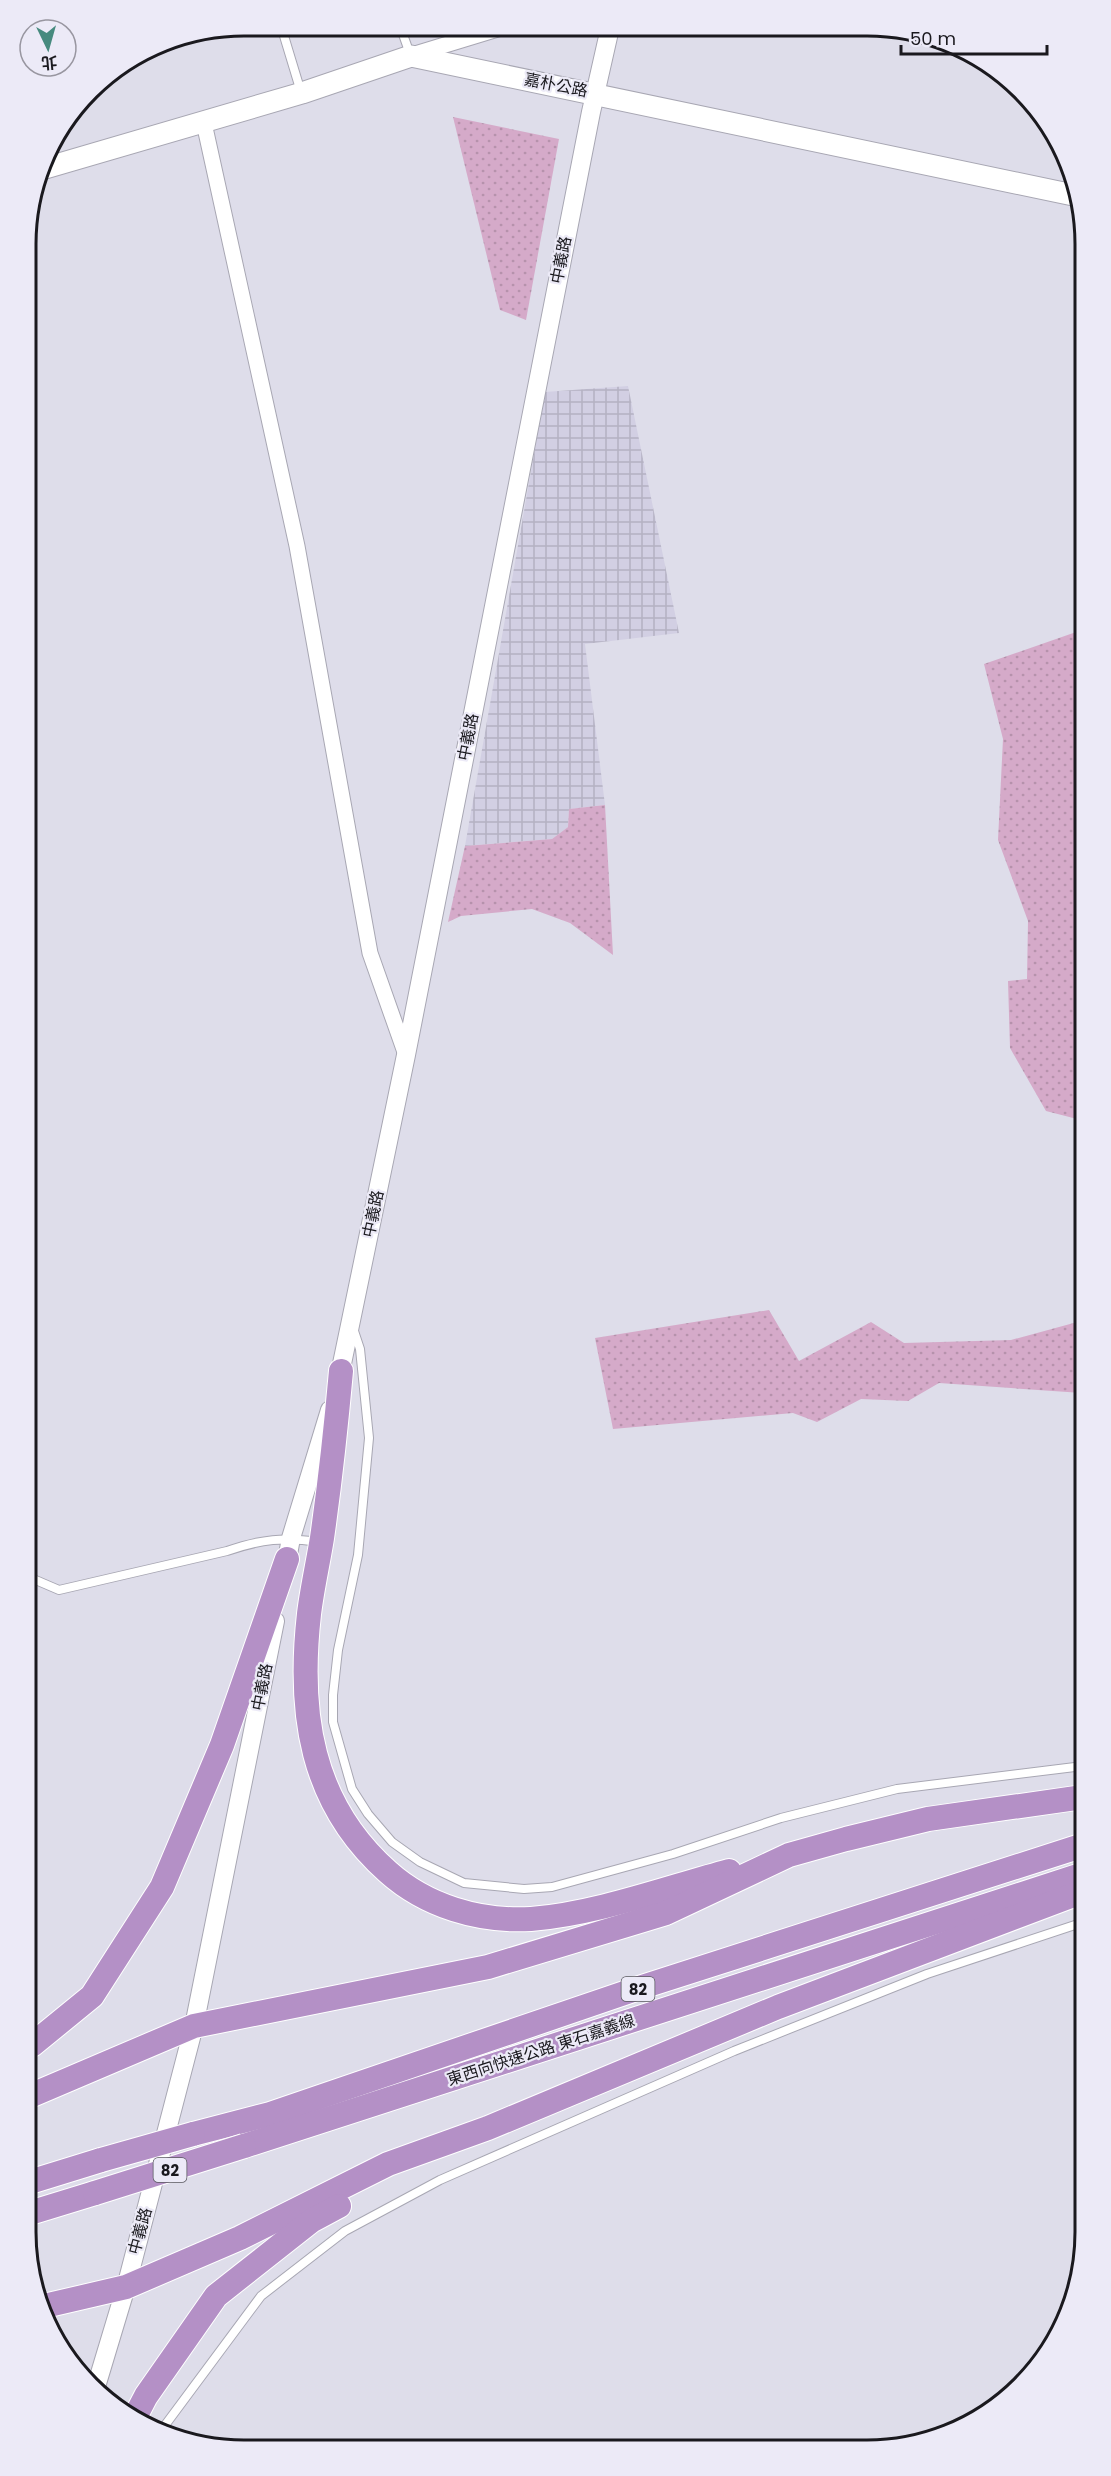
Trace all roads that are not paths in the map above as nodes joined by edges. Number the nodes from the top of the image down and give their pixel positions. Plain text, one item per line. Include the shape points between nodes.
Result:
1 (284, 36) edge
2 (403, 36) edge
3 (475, 36) edge
4 (608, 36) edge
5 (411, 56) junction
6 (302, 93) junction
7 (595, 93) junction
8 (204, 123) junction
9 (51, 166) edge
10 (1069, 194) edge
11 (406, 1054) junction
12 (350, 1317) junction
13 (341, 1371) junction
14 (321, 1542) junction
15 (289, 1549) junction
16 (36, 1580) edge
17 (1075, 1767) edge
18 (1075, 1798) edge
19 (1075, 1848) edge
20 (789, 1855) junction
21 (1075, 1877) edge
22 (1075, 1894) edge
23 (1075, 1925) edge
24 (194, 2026) junction
25 (36, 2042) edge
26 (36, 2094) edge
27 (488, 2128) junction
28 (36, 2180) edge
29 (36, 2211) edge
30 (126, 2287) junction
31 (50, 2305) edge
32 (98, 2380) edge
33 (138, 2411) edge
34 (166, 2425) edge

1 - 6 lane
2 - 5 lane
3 - 5 street
4 - 7 street, 中義路
5 - 6 main road
5 - 7 main road, 嘉朴公路
6 - 8 main road
7 - 10 main road, 嘉朴公路
7 - 11 street, 中義路
8 - 9 main road
8 - 11 street via 297,546 370,953
11 - 12 street, 中義路
12 - 13 street, 中義路
12 - 17 lane via 360,1349 369,1438 357,1555 338,1650 333,1722 352,1789 392,1842 420,1862 464,1882 524,1889 552,1887 673,1854 781,1818 897,1789
13 - 14 highway
13 - 15 street, 中義路
14 - 15 lane
14 - 20 highway via 305,1662 306,1702 317,1757 336,1812 353,1836 404,1887 439,1904 480,1916 529,1919 574,1913
15 - 16 lane via 273,1538 59,1590
15 - 24 street, 中義路
15 - 25 highway via 222,1745 162,1887 92,1996
18 - 20 highway via 896,1826
19 - 28 highway, 東西向快速公路 東石嘉義線 / 82, bridge via 642,1987 270,2114
20 - 24 highway via 666,1912 488,1967
21 - 29 highway, 東西向快速公路 東石嘉義線 / 82, bridge
22 - 27 highway via 778,2007
23 - 34 lane via 927,1974 734,2051 440,2180 345,2231 261,2296
24 - 26 highway
24 - 30 street, 中義路
27 - 30 highway via 388,2164 240,2238
27 - 33 highway via 311,2221 216,2296
30 - 31 highway
30 - 32 street, 中義路

